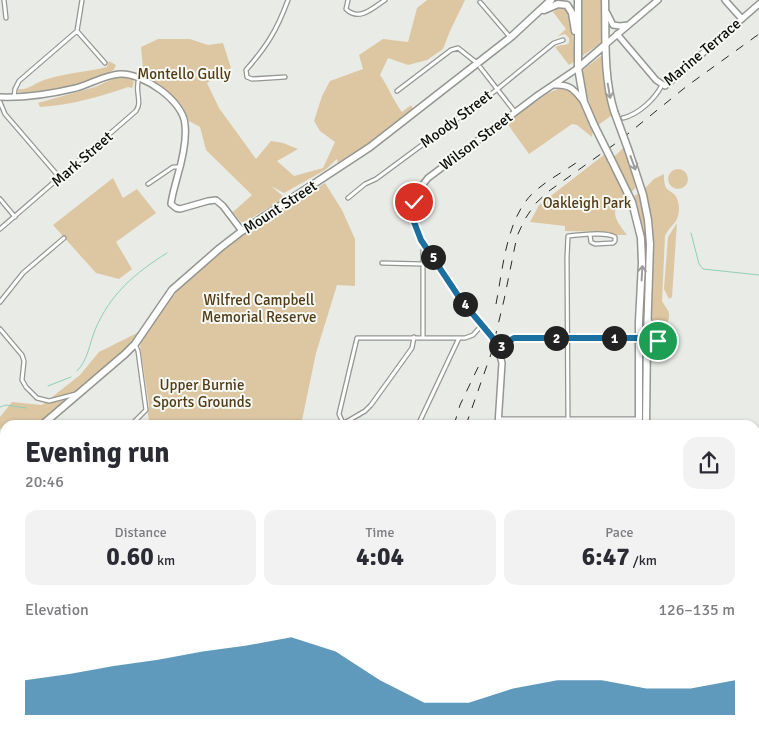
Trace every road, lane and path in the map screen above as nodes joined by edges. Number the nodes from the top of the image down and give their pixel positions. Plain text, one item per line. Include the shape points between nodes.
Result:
1 (4, 0) edge
2 (82, 0) edge
3 (288, 0) edge
4 (347, 0) edge
5 (385, 0) edge
6 (551, 0) edge
7 (556, 0) edge
8 (578, 0) edge
9 (605, 0) edge
10 (658, 0) edge
11 (725, 0) edge
12 (480, 2) dead end
13 (759, 4) edge
14 (605, 8) junction
15 (540, 12) junction
16 (6, 18) dead end
17 (742, 19) junction
18 (629, 25) junction
19 (76, 31) junction
20 (617, 34) junction
21 (511, 37) junction
22 (564, 40) dead end
23 (606, 44) junction
24 (578, 55) junction
25 (104, 63) dead end
26 (479, 65) junction
27 (578, 68) junction
28 (285, 77) dead end
29 (139, 78) junction
30 (665, 84) junction
31 (553, 85) junction
32 (497, 89) junction
33 (397, 91) dead end
34 (0, 97) edge
35 (14, 97) junction
36 (654, 97) junction
37 (0, 102) edge
38 (584, 102) junction
39 (515, 112) junction
40 (623, 118) dead end
41 (180, 167) junction
42 (60, 178) junction
43 (148, 184) dead end
44 (348, 198) dead end
45 (0, 199) edge
46 (15, 216) junction
47 (0, 229) edge
48 (242, 231) junction
49 (590, 234) junction
50 (64, 238) dead end
51 (426, 247) junction
52 (382, 263) dead end
53 (422, 264) junction
54 (0, 302) edge
55 (648, 310) junction
56 (482, 326) junction
57 (0, 329) edge
58 (414, 337) junction
59 (423, 337) junction
60 (664, 337) junction
61 (671, 337) dead end
62 (458, 338) junction
63 (568, 338) junction
64 (643, 338) junction
65 (135, 344) junction
66 (498, 348) junction
67 (646, 359) junction
68 (77, 394) junction
69 (568, 419) junction
70 (48, 420) edge
71 (136, 420) edge
72 (341, 420) edge
73 (349, 420) edge
74 (420, 420) edge
75 (498, 420) edge
76 (545, 420) edge
77 (592, 420) edge
78 (639, 420) edge
79 (646, 420) edge

1 - 16 street
2 - 19 street
3 - 28 street via 276,30 246,70 247,77 252,79
4 - 5 street via 346,9 357,15
6 - 15 highway, Mount Street
7 - 15 highway, Mount Street
8 - 24 highway
9 - 14 highway
10 - 18 street, Wilson Street
11 - 17 street
12 - 21 street
13 - 17 street, Marine Terrace
14 - 18 street via 612,24
14 - 23 highway
15 - 21 highway, Mount Street
15 - 24 highway via 558,4 569,6
17 - 30 street, Marine Terrace
18 - 20 street, Wilson Street
19 - 25 street
19 - 35 street via 19,82
20 - 23 street, Wilson Street
20 - 30 street
21 - 26 highway, Mount Street
22 - 32 street, Moody Street via 554,43
23 - 27 highway, Wilson Street
23 -> 55 highway, bridge via 608,86 644,195 648,220
24 - 27 highway
26 - 32 street
26 - 33 street via 458,48 451,50
26 - 48 highway, Mount Street via 370,148
27 - 31 street, Wilson Street
27 - 38 highway
29 - 35 street via 120,74 49,94
29 - 41 street via 156,87 182,111 186,125
29 - 42 street, Mark Street via 136,111
30 - 36 street, Marine Terrace
30 - 36 street
31 - 38 street via 567,85
31 - 39 street, Wilson Street
32 - 39 street
32 - 44 street, Moody Street
34 - 35 street
36 - 40 street, Marine Terrace via 634,114
37 - 42 street via 5,114
64 -> 38 highway, bridge via 642,250 637,220 632,202
39 - 51 street, Wilson Street via 433,173 420,187 412,214 416,230
41 - 43 street
41 - 48 street via 171,204 180,208 216,200
42 - 46 street, Mark Street
45 - 46 street
46 - 47 street, Mark Street
48 - 65 highway, Mount Street via 172,290
49 - 49 street via 592,242 600,244 613,243 615,237
49 - 63 street via 568,236
50 - 54 street via 23,273
51 - 53 street
51 - 56 street, Wilson Street
52 - 53 street
53 - 59 street
55 - 60 street via 654,330
55 - 64 highway
56 - 62 street via 470,337
56 - 66 street, Wilson Street
57 - 68 street via 22,355 22,380 38,398 49,400
58 - 59 street
58 - 72 street via 357,338 339,414
58 - 73 street via 412,348 371,405
59 - 62 street
60 - 61 street
60 - 64 street
60 - 67 street via 652,347
62 - 74 street
63 - 64 street
63 - 66 street via 514,338
63 - 69 street
64 - 67 highway
64 - 78 highway
65 - 68 highway, Mount Street
65 - 71 street via 146,410
66 - 75 street via 502,363
67 - 79 highway
68 - 70 highway, Mount Street
69 - 76 street
69 - 77 street

